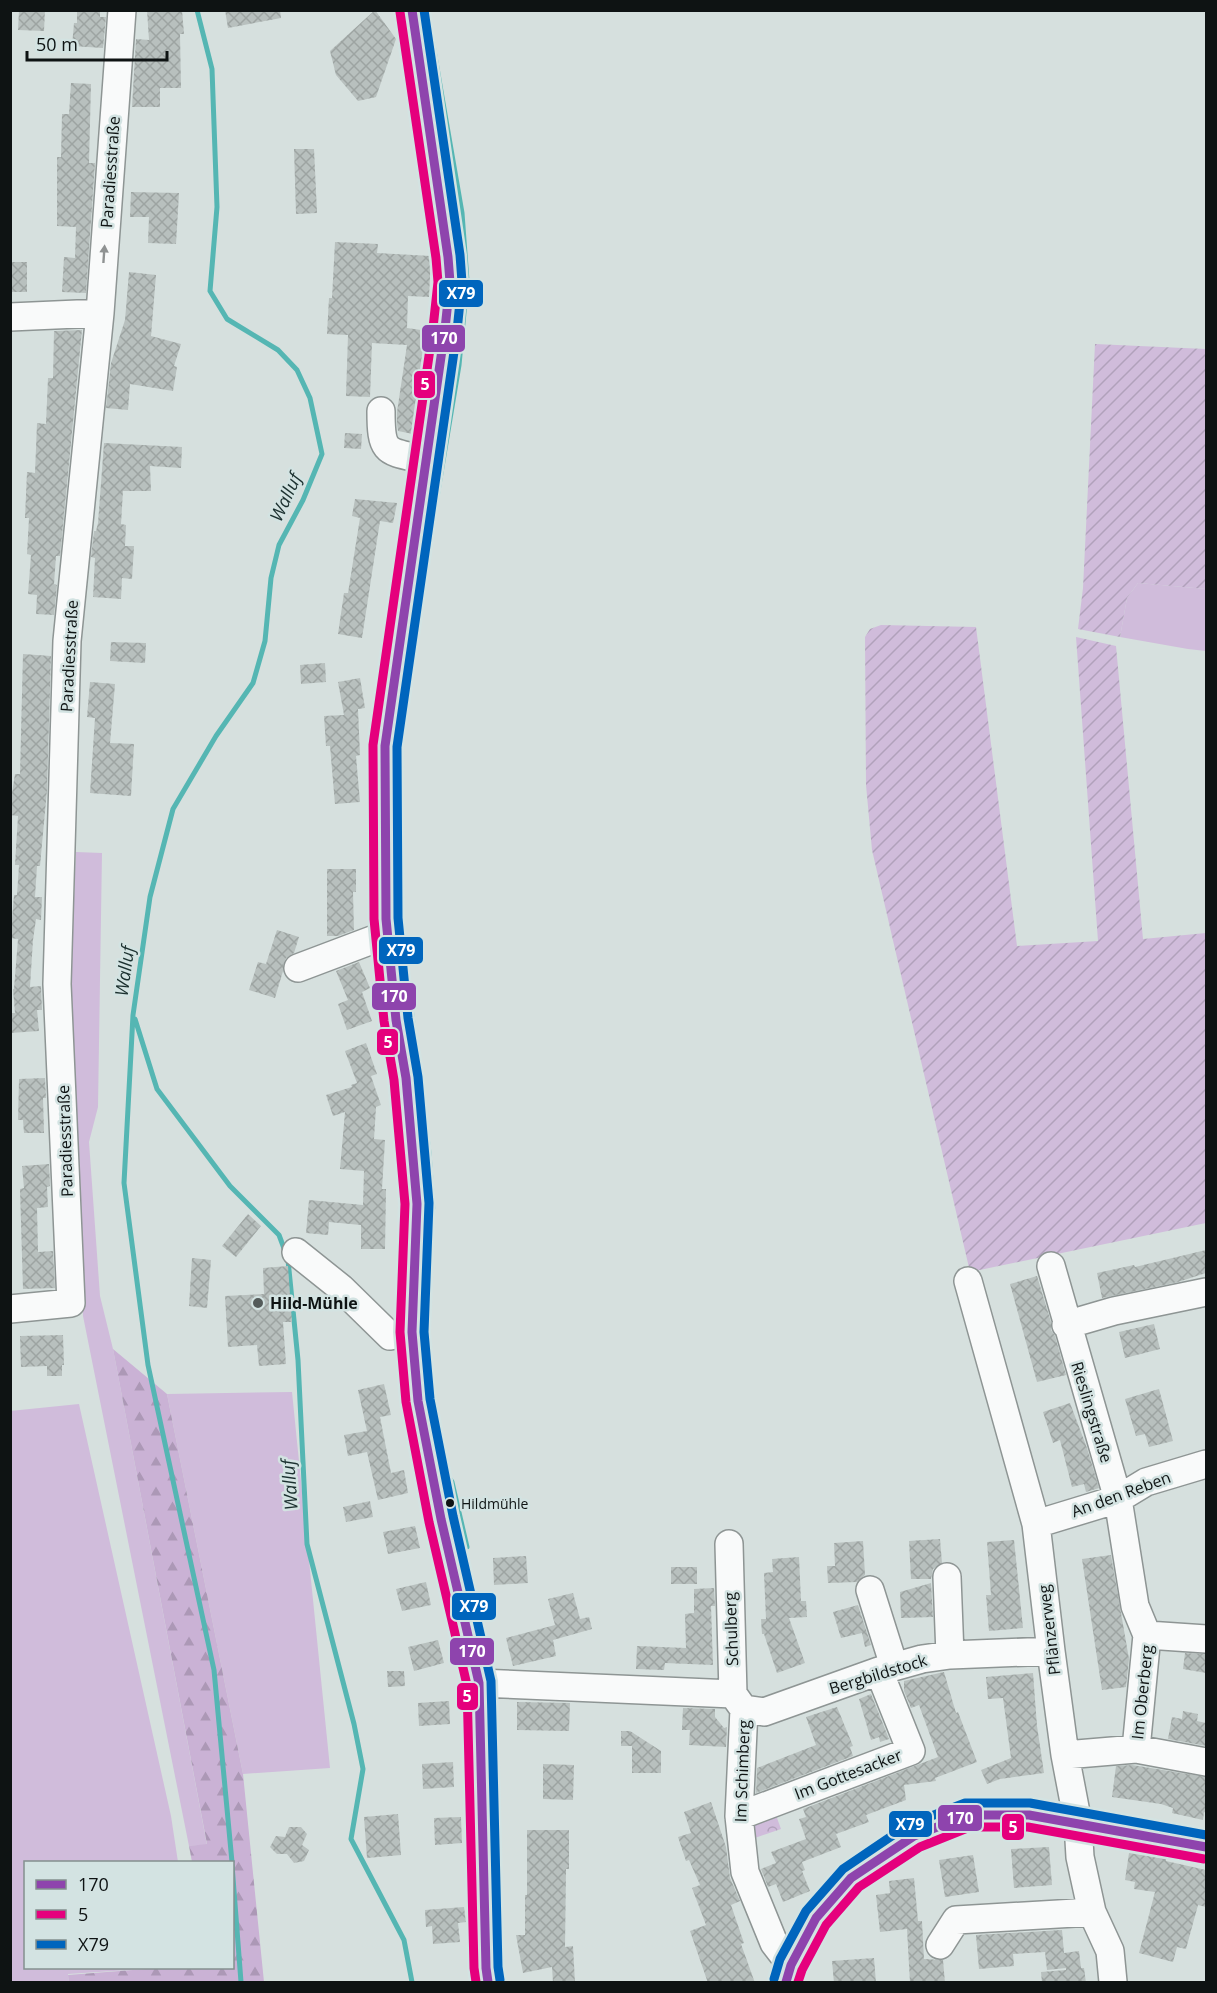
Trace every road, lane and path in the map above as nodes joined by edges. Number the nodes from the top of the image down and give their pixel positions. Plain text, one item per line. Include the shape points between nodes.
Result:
1 (122, 10) edge
2 (412, 10) edge
3 (100, 312) junction
4 (10, 317) edge
5 (381, 411) dead end
6 (427, 460) junction
7 (388, 934) junction
8 (298, 968) dead end
9 (296, 1252) dead end
10 (1051, 1266) dead end
11 (968, 1281) dead end
12 (1206, 1292) edge
13 (10, 1309) edge
14 (1066, 1325) junction
15 (412, 1332) junction
16 (1206, 1464) edge
17 (1118, 1499) junction
18 (1036, 1524) junction
19 (729, 1544) dead end
20 (947, 1578) dead end
21 (870, 1590) dead end
22 (1148, 1635) junction
23 (1206, 1639) edge
24 (1051, 1651) junction
25 (950, 1655) junction
26 (886, 1668) junction
27 (479, 1683) junction
28 (738, 1702) junction
29 (1136, 1749) junction
30 (1065, 1755) junction
31 (1206, 1762) edge
32 (739, 1816) junction
33 (1078, 1823) junction
34 (1206, 1847) edge
35 (1092, 1912) junction
36 (940, 1945) dead end
37 (789, 1974) edge
38 (488, 1983) edge
39 (1113, 1983) edge

3 -> 1 street, Paradiesstraße
2 - 6 street via 450,282
3 - 4 street
3 - 13 street, Paradiesstraße via 67,641 61,842 57,984 71,1303
5 - 6 street via 384,446 390,452
6 - 7 street via 386,746
7 - 8 street
7 - 15 street via 417,1204
9 - 15 street via 341,1288 390,1336
10 - 14 street, Rieslingstraße
11 - 18 street, Pflänzerweg
12 - 14 street
14 - 17 street, Rieslingstraße
15 - 27 street via 420,1413
16 - 17 street, An den Reben via 1146,1482
17 - 18 street, An den Reben
17 - 22 street, Rieslingstraße via 1135,1606
18 - 24 street, Pflänzerweg
19 - 28 street, Schulberg
20 - 25 street
21 - 26 street
22 - 23 street
22 - 29 street, Im Oberberg
24 - 25 street, Bergbildstock
24 - 30 street, Pflänzerweg
25 - 26 street, Bergbildstock
26 - 28 street, Bergbildstock via 764,1712
26 - 32 street, Im Gottesacker via 911,1750
27 - 28 street, Bergbildstock via 625,1688
27 - 38 street
28 - 32 street, Im Schimberg
29 - 30 street, Im Oberberg
29 - 31 street, Im Oberberg
30 - 33 street, Pflänzerweg
32 - 37 street, Im Schimberg via 745,1872
33 - 34 street
33 - 35 street, Pflänzerweg via 1080,1857
33 - 37 street via 1029,1815 968,1815 914,1836 851,1878 816,1918
35 - 36 street via 956,1920
35 - 39 street, Pflänzerweg via 1110,1951

